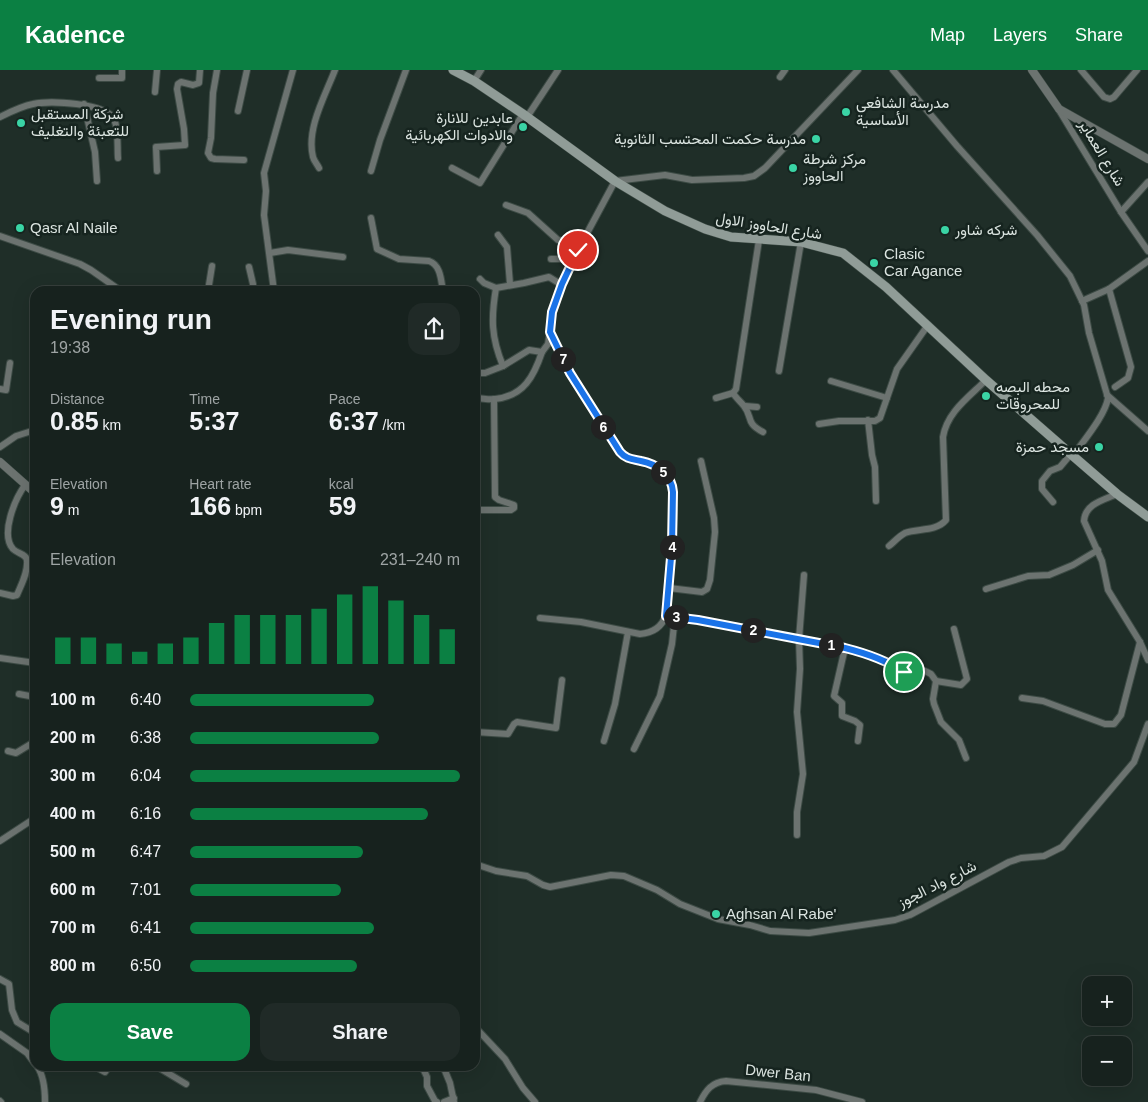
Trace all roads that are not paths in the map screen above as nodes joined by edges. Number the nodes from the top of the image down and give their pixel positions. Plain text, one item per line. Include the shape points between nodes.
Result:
1 (122, 70) edge
2 (157, 70) edge
3 (200, 70) edge
4 (217, 70) edge
5 (247, 70) edge
6 (294, 70) edge
7 (335, 70) edge
8 (406, 70) edge
9 (453, 70) edge
10 (481, 70) edge
11 (558, 70) edge
12 (786, 70) edge
13 (858, 70) edge
14 (893, 70) edge
15 (1032, 70) edge
16 (1081, 70) edge
17 (1138, 70) edge
18 (100, 78) dead end
19 (780, 78) dead end
20 (474, 81) junction
21 (155, 92) dead end
22 (84, 104) junction
23 (1059, 109) junction
24 (238, 111) dead end
25 (525, 115) junction
26 (0, 117) edge
27 (118, 158) dead end
28 (1148, 159) edge
29 (244, 160) dead end
30 (319, 168) dead end
31 (452, 168) dead end
32 (158, 171) dead end
33 (372, 171) dead end
34 (615, 180) junction
35 (96, 181) dead end
36 (1148, 182) edge
37 (506, 205) dead end
38 (1121, 212) junction
39 (371, 218) dead end
40 (0, 236) edge
41 (498, 236) dead end
42 (759, 240) junction
43 (801, 242) junction
44 (570, 250) junction
45 (578, 250) junction
46 (1148, 251) edge
47 (270, 253) junction
48 (344, 257) dead end
49 (551, 259) dead end
50 (1148, 261) edge
51 (212, 266) dead end
52 (249, 267) dead end
53 (480, 280) dead end
54 (510, 284) junction
55 (562, 284) junction
56 (114, 286) edge
57 (209, 286) edge
58 (253, 286) edge
59 (273, 286) edge
60 (442, 286) edge
61 (496, 288) junction
62 (1109, 289) junction
63 (1082, 301) junction
64 (928, 325) junction
65 (550, 332) junction
66 (542, 352) junction
67 (10, 363) dead end
68 (503, 366) junction
69 (778, 371) dead end
70 (480, 373) edge
71 (986, 380) junction
72 (831, 381) dead end
73 (1115, 387) dead end
74 (0, 389) edge
75 (733, 394) junction
76 (1107, 395) junction
77 (480, 398) edge
78 (716, 398) dead end
79 (888, 398) junction
80 (494, 399) junction
81 (745, 406) junction
82 (757, 407) dead end
83 (868, 420) junction
84 (819, 424) dead end
85 (1148, 431) edge
86 (30, 432) edge
87 (763, 432) dead end
88 (0, 447) edge
89 (1072, 455) junction
90 (701, 461) dead end
91 (0, 462) edge
92 (25, 485) junction
93 (30, 489) edge
94 (1117, 494) junction
95 (876, 501) dead end
96 (1053, 502) dead end
97 (480, 510) edge
98 (1148, 517) edge
99 (889, 546) dead end
100 (1098, 550) junction
101 (804, 576) dead end
102 (669, 588) junction
103 (986, 588) dead end
104 (0, 594) edge
105 (666, 616) junction
106 (675, 616) junction
107 (540, 618) dead end
108 (954, 629) dead end
109 (628, 632) junction
110 (799, 639) junction
111 (1140, 642) junction
112 (845, 648) junction
113 (0, 658) edge
114 (1148, 660) edge
115 (30, 662) edge
116 (562, 680) dead end
117 (936, 681) junction
118 (19, 694) dead end
119 (30, 696) edge
120 (1022, 698) dead end
121 (1148, 724) edge
122 (480, 732) edge
123 (604, 741) dead end
124 (858, 741) dead end
125 (30, 744) edge
126 (634, 749) dead end
127 (8, 751) dead end
128 (966, 758) dead end
129 (30, 821) edge
130 (797, 835) dead end
131 (0, 841) edge
132 (480, 866) edge
133 (0, 979) edge
134 (30, 1030) edge
135 (480, 1032) edge
136 (0, 1034) edge
137 (30, 1058) edge
138 (40, 1071) edge
139 (164, 1071) edge
140 (424, 1071) edge
141 (445, 1071) edge
142 (186, 1084) dead end
143 (454, 1100) edge
144 (45, 1102) edge
145 (437, 1102) edge
146 (444, 1102) edge
147 (535, 1102) edge
148 (700, 1102) edge
149 (862, 1102) edge

1 - 18 street via 122,78
2 - 21 street
3 - 32 street via 199,83 178,84 185,145 156,147
4 - 29 street via 208,154 215,159
5 - 24 street
6 - 47 street via 264,173 264,215
7 - 30 street via 314,126 312,143
8 - 33 street
9 - 20 main road, شارع الحاووز الاول
10 - 20 street
11 - 25 street
12 - 19 street
13 - 34 street via 754,176 692,180 665,175
14 - 63 street via 1070,276
15 - 23 street, شارع العماير
16 - 17 street via 1110,99
20 - 25 main road, شارع الحاووز الاول
22 - 26 street via 31,104
22 - 27 street via 105,111 113,118
22 - 35 street via 95,152
23 - 28 street
23 - 38 street, شارع العماير
25 - 31 street via 480,183
25 - 34 main road, شارع الحاووز الاول
34 - 42 main road, شارع الحاووز الاول via 665,211 705,229 731,237
34 - 45 street
36 - 38 street
37 - 44 street via 528,213
38 - 46 street, شارع العماير
39 - 60 street via 377,249 399,259 434,262
40 - 56 street via 80,264
41 - 54 street via 507,247
42 - 43 main road, شارع الحاووز الاول
42 - 75 street
43 - 64 main road, شارع الحاووز الاول via 843,253
43 - 69 street
44 - 45 street
44 - 49 street via 562,259
45 - 55 street
47 - 48 street via 288,250
47 - 59 street
50 - 62 street
51 - 57 street
52 - 58 street
53 - 61 street
54 - 55 street via 549,277
54 - 61 street
55 - 65 street via 552,312
61 - 68 street via 493,312 495,346
62 - 63 street
62 - 73 street via 1131,367 1128,378
63 - 76 street
64 - 71 main road, شارع الحاووز الاول
64 - 79 street via 897,369
65 - 66 street via 548,344
65 - 102 street via 570,373 620,452 628,459 657,468 672,484
66 - 68 street via 530,350
66 - 80 street via 535,373 523,388 509,396
67 - 74 street via 6,390
68 - 70 street
71 - 89 main road, شارع الحاووز الاول
71 - 99 street via 953,412 944,430 946,520 940,525 904,533
72 - 79 street
75 - 78 street
75 - 81 street
76 - 85 street
76 - 89 street via 1105,408
77 - 80 street
79 - 83 street via 880,418
80 - 97 street via 495,497 514,505 514,508
81 - 82 street
81 - 87 street via 749,421
83 - 84 street
83 - 95 street
86 - 88 street
89 - 94 main road, شارع الحاووز الاول
89 - 96 street via 1042,481 1042,489
90 - 102 street via 714,525 710,580 702,592
91 - 92 street
92 - 93 street
92 - 104 street via 11,509 7,529 12,549 28,560 25,577 17,595
94 - 98 main road, شارع الحاووز الاول
94 - 100 street via 1090,506 1084,515 1086,527
100 - 103 street via 1049,575 1028,576
100 - 111 street via 1108,590
101 - 110 street
102 - 105 street
105 - 106 street
105 - 109 street via 658,628 650,632
106 - 110 street
106 - 126 street via 660,696
107 - 109 street
108 - 117 street via 967,679 961,685
109 - 123 street via 615,704
110 - 112 street
110 - 130 street via 797,712 803,774
111 - 114 street
111 - 120 street via 1121,716 1114,724 1043,701
112 - 117 street via 907,672 925,671
112 - 124 street via 834,696 842,703 842,716 860,725
113 - 115 street
116 - 122 street via 556,728 516,722 508,734
117 - 128 street via 933,698 941,722 959,740
118 - 119 street
121 - 132 street, شارع واد الجوز via 1134,762 1058,850 1009,862 895,920 809,934 770,931 718,919 624,876 611,875 550,887 527,876
125 - 127 street via 16,753
129 - 131 street
133 - 134 street via 9,984 17,1022
135 - 147 street via 505,1059
136 - 137 street
138 - 144 street
139 - 142 street
140 - 145 street via 427,1086
141 - 143 street
143 - 146 street
148 - 149 street, Dwer Ban via 710,1086 723,1081 832,1093

